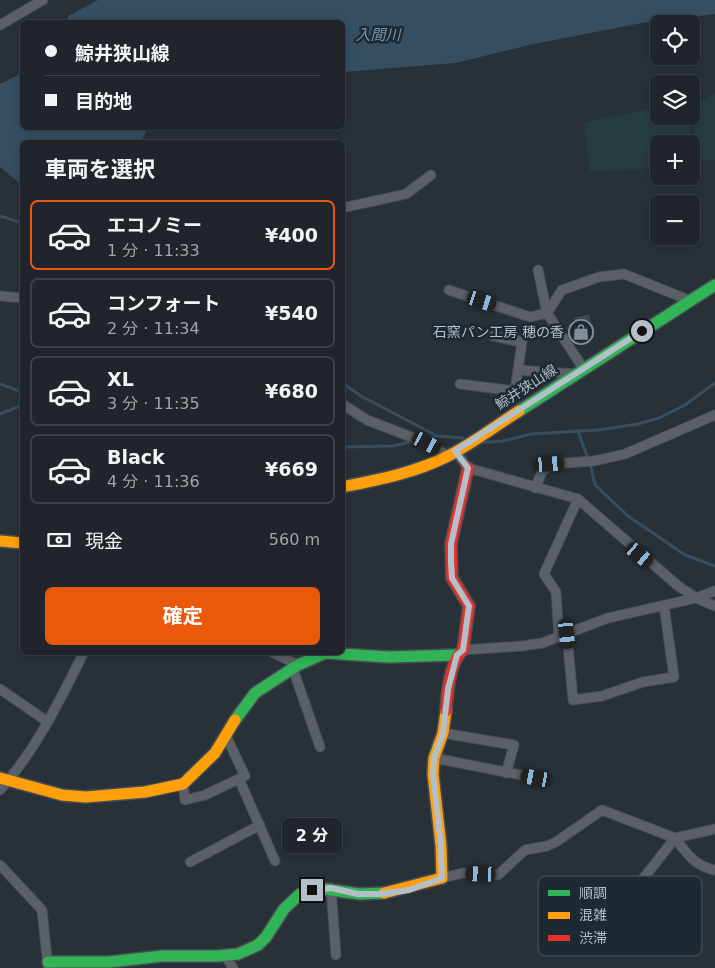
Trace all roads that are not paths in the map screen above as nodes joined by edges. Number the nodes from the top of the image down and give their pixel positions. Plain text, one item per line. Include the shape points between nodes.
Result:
1 (44, 0) edge
2 (0, 25) edge
3 (431, 175) dead end
4 (345, 207) edge
5 (538, 270) dead end
6 (715, 286) edge
7 (449, 290) dead end
8 (0, 296) edge
9 (20, 298) edge
10 (691, 301) junction
11 (547, 313) junction
12 (493, 336) dead end
13 (518, 370) junction
14 (579, 371) junction
15 (460, 384) dead end
16 (345, 406) edge
17 (715, 415) edge
18 (451, 453) junction
19 (468, 468) junction
20 (345, 486) edge
21 (535, 488) junction
22 (578, 499) junction
23 (0, 541) edge
24 (20, 543) edge
25 (715, 591) edge
26 (696, 598) junction
27 (664, 606) junction
28 (715, 606) edge
29 (563, 636) junction
30 (460, 652) junction
31 (345, 654) edge
32 (82, 655) edge
33 (277, 655) edge
34 (320, 655) edge
35 (296, 667) junction
36 (0, 689) edge
37 (48, 722) junction
38 (443, 733) junction
39 (225, 734) junction
40 (320, 747) dead end
41 (434, 758) junction
42 (506, 773) junction
43 (536, 778) dead end
44 (5, 779) edge
45 (239, 779) junction
46 (183, 784) junction
47 (0, 790) edge
48 (260, 825) junction
49 (715, 829) edge
50 (675, 838) junction
51 (275, 861) dead end
52 (190, 862) dead end
53 (0, 864) edge
54 (715, 870) edge
55 (645, 876) edge
56 (442, 878) junction
57 (331, 888) junction
58 (336, 955) dead end
59 (226, 957) junction
60 (48, 965) edge
61 (233, 968) edge

1 - 2 street
3 - 4 street via 406,194
5 - 11 street
6 - 10 street, 鯨井狭山線
7 - 11 street via 530,317
8 - 9 street
10 - 11 street via 624,274 599,277 562,290
10 - 14 street, 鯨井狭山線
11 - 14 street
12 - 13 street via 522,342
13 - 14 street
13 - 15 street via 514,391
14 - 18 street, 鯨井狭山線
16 - 18 street via 367,420
17 - 21 street via 625,454 594,461 550,464 542,472
18 - 19 street
18 - 20 street, 鯨井狭山線 via 397,476
19 - 21 street
19 - 30 street via 451,544 452,578 469,606
21 - 22 street
22 - 26 street via 640,555
22 - 29 street via 544,574 556,592
23 - 24 street
25 - 26 street
26 - 27 street
26 - 28 street
27 - 29 street via 608,618
27 - 29 street via 674,677 643,682 602,696 573,700
29 - 30 street via 542,643
30 - 31 street via 389,657
30 - 38 street via 448,689
32 - 37 street
33 - 35 street
34 - 35 street
35 - 39 street via 255,693
35 - 40 street
36 - 37 street
37 - 44 street
38 - 41 street
38 - 42 street via 514,746
39 - 45 street via 245,776
39 - 46 street via 216,753
41 - 42 street
41 - 56 street
42 - 43 street
44 - 46 street via 62,795 86,797 145,792
44 - 47 street
45 - 46 street via 186,800
45 - 48 street
48 - 51 street
48 - 52 street
49 - 50 street
50 - 54 street via 692,860
50 - 55 street
50 - 56 street via 602,810 556,842 525,850 498,875 463,874
53 - 60 street via 42,910
56 - 57 street via 409,890 380,894 358,894
57 - 58 street
57 - 59 street via 295,895 260,944
59 - 60 street via 161,956
59 - 61 street

